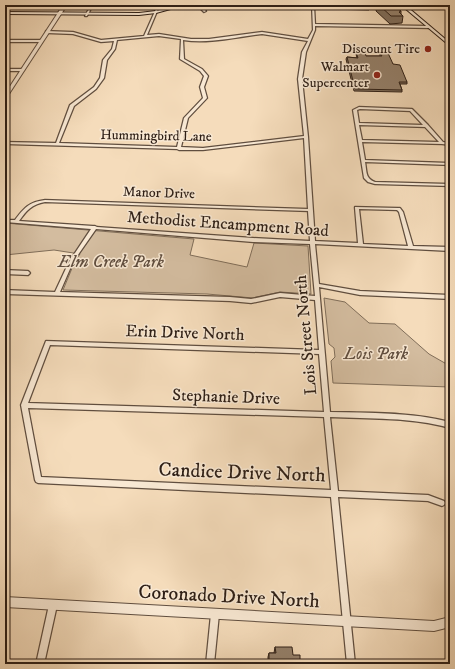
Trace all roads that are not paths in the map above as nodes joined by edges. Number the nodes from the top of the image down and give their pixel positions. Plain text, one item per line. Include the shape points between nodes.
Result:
1 (65, 5) edge
2 (92, 5) edge
3 (161, 5) edge
4 (183, 5) edge
5 (198, 5) edge
6 (313, 5) edge
7 (403, 5) edge
8 (205, 11) dead end
9 (60, 12) junction
10 (156, 12) junction
11 (5, 13) edge
12 (86, 15) junction
13 (314, 25) junction
14 (429, 27) junction
15 (47, 32) junction
16 (145, 36) junction
17 (182, 38) junction
18 (5, 40) edge
19 (116, 40) junction
20 (310, 40) junction
21 (41, 41) junction
22 (450, 45) edge
23 (5, 70) edge
24 (22, 70) junction
25 (5, 97) edge
26 (357, 124) junction
27 (427, 126) junction
28 (306, 137) junction
29 (360, 141) junction
30 (5, 143) edge
31 (448, 143) edge
32 (57, 145) junction
33 (179, 149) junction
34 (363, 161) junction
35 (450, 164) edge
36 (450, 185) edge
37 (310, 210) junction
38 (5, 221) edge
39 (16, 222) junction
40 (95, 228) junction
41 (313, 243) junction
42 (361, 245) junction
43 (411, 247) junction
44 (450, 249) edge
45 (5, 272) edge
46 (28, 273) dead end
47 (316, 285) junction
48 (5, 292) edge
49 (56, 294) junction
50 (450, 297) edge
51 (318, 298) junction
52 (322, 352) junction
53 (24, 405) junction
54 (327, 414) junction
55 (450, 426) edge
56 (335, 493) junction
57 (442, 504) dead end
58 (5, 602) edge
59 (54, 605) junction
60 (215, 614) junction
61 (347, 621) junction
62 (450, 622) edge
63 (40, 664) edge
64 (210, 664) edge
65 (351, 664) edge

1 - 9 street
2 - 12 street
3 - 10 street
4 - 10 main road
5 - 8 street
6 - 13 street, Lois Street North
7 - 14 main road
9 - 11 main road
9 - 12 main road
9 - 15 street
10 - 12 main road
10 - 16 street
13 - 14 street
13 - 20 street, Lois Street North
14 - 22 main road
15 - 19 street via 73,34 98,40
15 - 21 street
16 - 17 street
16 - 19 street
17 - 20 street via 209,40 262,33
17 - 33 street via 182,59 202,70 206,76 202,87 205,98 186,118
18 - 21 street
19 - 32 street via 105,60 102,78 95,88 72,105
20 - 28 street, Lois Street North via 302,58 300,75
21 - 24 street
23 - 24 street
24 - 25 street
26 - 27 street
26 - 27 street via 355,110 359,108 409,109
26 - 29 street
27 - 31 street via 442,143
28 - 33 street, Hummingbird Lane via 213,149
28 - 37 street, Lois Street North
29 - 31 street
29 - 34 street
30 - 32 street, Hummingbird Lane
32 - 33 street, Hummingbird Lane
34 - 35 street
34 - 36 street via 367,180 375,183
37 - 39 street, Manor Drive via 45,200 26,207
37 - 41 street, Lois Street North
38 - 39 street, Methodist Encampment Road
39 - 40 street, Methodist Encampment Road
40 - 41 street, Methodist Encampment Road
40 - 49 street via 71,262
41 - 42 street, Methodist Encampment Road
41 - 47 street, Lois Street North
42 - 43 street, Methodist Encampment Road
42 - 43 street via 357,208 359,207 398,209
43 - 44 street, Methodist Encampment Road
45 - 46 street
47 - 50 street via 360,293
47 - 51 street, Lois Street North
48 - 49 street
49 - 51 street via 251,301 280,295
51 - 52 street, Lois Street North
52 - 53 street, Erin Drive North via 48,343
52 - 54 street, Lois Street North
53 - 54 street, Stephanie Drive
53 - 56 street, Candice Drive North via 38,480
54 - 55 street, Stephanie Drive via 419,418
54 - 56 street, Lois Street North
56 - 57 street, Candice Drive North via 428,498
56 - 61 street, Lois Street North
58 - 59 street, Coronado Drive North
59 - 60 street, Coronado Drive North
59 - 63 street
60 - 61 street, Coronado Drive North
60 - 64 street
61 - 62 street, Coronado Drive North via 434,626
61 - 65 street, Lois Street North

